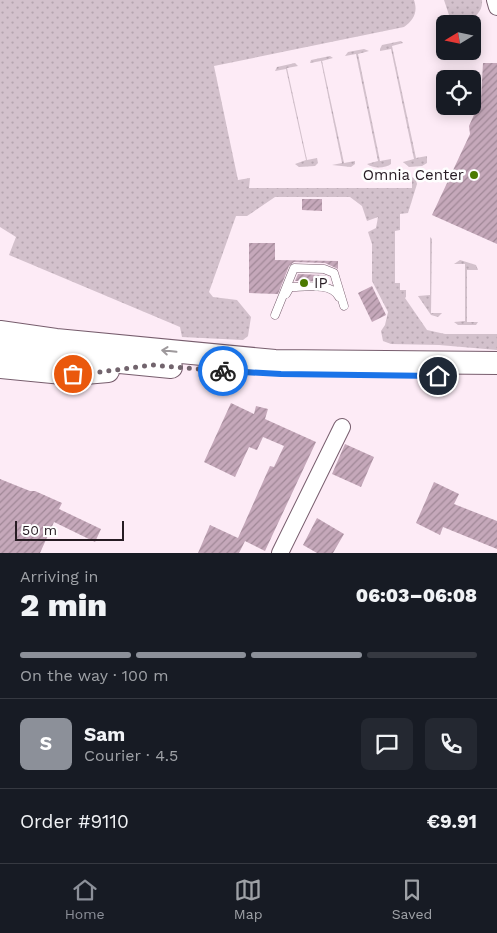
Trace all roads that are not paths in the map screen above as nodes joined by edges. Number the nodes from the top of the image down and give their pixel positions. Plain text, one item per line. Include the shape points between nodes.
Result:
1 (495, 0) edge
2 (497, 7) edge
3 (275, 315) joint
4 (0, 332) edge
5 (0, 349) edge
6 (497, 363) edge
7 (152, 365) junction
8 (0, 367) edge
9 (497, 377) edge
10 (342, 427) dead end
11 (280, 553) edge

1 - 2 street
3 - 3 lane via 290,287 328,288 338,293 344,306 334,273 324,269 294,268
6 -> 4 main road via 276,361
5 - 7 main road
7 - 8 main road via 83,374
7 - 9 main road via 281,374
10 - 11 street

